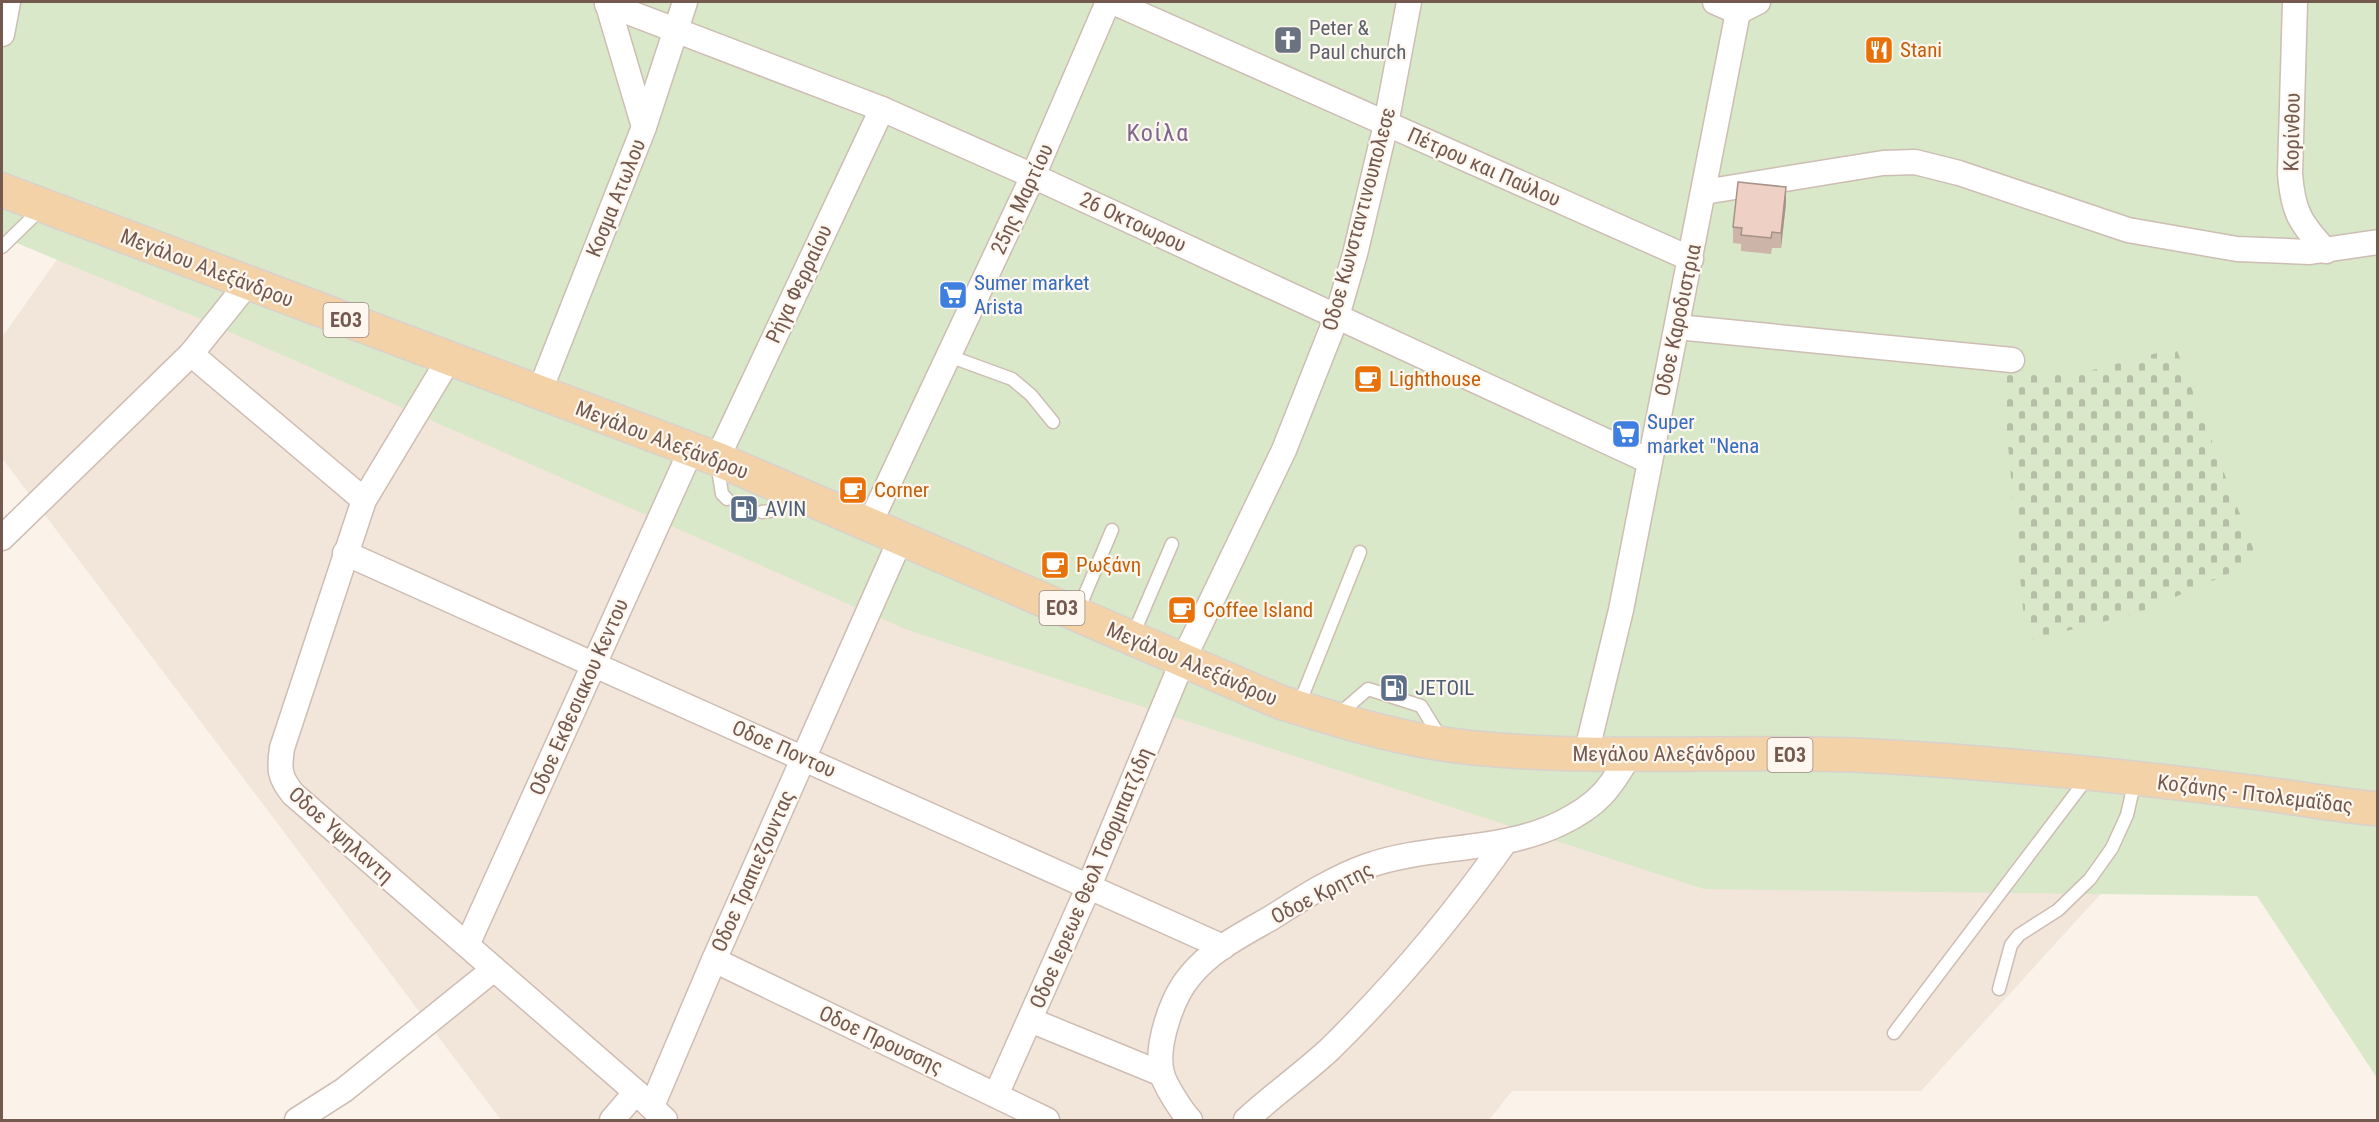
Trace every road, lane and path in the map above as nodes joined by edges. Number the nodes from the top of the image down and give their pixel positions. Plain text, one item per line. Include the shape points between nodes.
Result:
1 (8, 2) edge
2 (685, 2) edge
3 (1111, 2) edge
4 (1409, 2) edge
5 (1715, 2) edge
6 (2295, 2) edge
7 (607, 3) edge
8 (1748, 7) edge
9 (677, 29) junction
10 (2, 34) edge
11 (882, 109) junction
12 (1386, 124) junction
13 (644, 127) junction
14 (1033, 176) junction
15 (2, 190) edge
16 (1704, 192) junction
17 (44, 206) junction
18 (2378, 242) edge
19 (2, 247) edge
20 (2326, 251) junction
21 (1691, 259) junction
22 (248, 283) junction
23 (1337, 316) junction
24 (1677, 327) junction
25 (192, 354) junction
26 (949, 356) junction
27 (449, 359) junction
28 (2012, 360) dead end
29 (539, 393) junction
30 (1053, 422) dead end
31 (704, 454) junction
32 (1649, 461) junction
33 (792, 493) junction
34 (728, 499) dead end
35 (364, 500) junction
36 (762, 512) dead end
37 (869, 525) junction
38 (1112, 530) dead end
39 (2, 538) edge
40 (901, 538) junction
41 (1172, 544) dead end
42 (1360, 552) dead end
43 (345, 553) junction
44 (1077, 614) junction
45 (1132, 638) junction
46 (1183, 660) junction
47 (594, 664) junction
48 (1298, 708) junction
49 (1587, 754) junction
50 (1630, 754) junction
51 (803, 757) junction
52 (2091, 774) junction
53 (2135, 779) junction
54 (2377, 809) edge
55 (1505, 842) junction
56 (1089, 886) junction
57 (467, 945) junction
58 (1222, 947) junction
59 (714, 960) junction
60 (494, 969) junction
61 (1999, 989) dead end
62 (1030, 1020) junction
63 (1893, 1033) dead end
64 (1162, 1074) junction
65 (996, 1095) junction
66 (651, 1106) edge
67 (297, 1120) edge
68 (612, 1120) edge
69 (1047, 1120) edge
70 (1190, 1120) edge
71 (1246, 1120) edge

1 - 10 street
2 - 9 street, Κοσμα Ατωλου
3 - 12 street, Πέτρου και Παύλου
3 - 14 street, 25ης Μαρτίου
4 - 12 street, Oδοε Κωνσταντινουπολεσε
5 - 8 street
6 - 20 street, Κορίνθου via 2292,195 2304,227
7 - 9 street, 26 Οκτοωρου
7 - 13 street
8 - 16 street, Oδοε Καροδιστρια
9 - 11 street, 26 Οκτοωρου
9 - 13 street, Κοσμα Ατωλου
11 - 14 street, 26 Οκτοωρου
11 - 31 street, Ρήγα Φερραίου
12 - 21 street, Πέτρου και Παύλου
12 - 23 street, Oδοε Κωνσταντινουπολεσε
13 - 29 street, Κοσμα Ατωλου
14 - 23 street, 26 Οκτοωρου
14 - 26 street, 25ης Μαρτίου
15 - 17 main road, Μεγάλου Αλεξάνδρου / ΕΟ3
16 - 20 street via 1883,163 1915,162 2128,230 2237,249
16 - 21 street, Oδοε Καροδιστρια
17 - 19 lane
17 - 22 main road, Μεγάλου Αλεξάνδρου / ΕΟ3
18 - 20 street
21 - 24 street, Oδοε Καροδιστρια
22 - 25 street
22 - 27 main road, Μεγάλου Αλεξάνδρου / ΕΟ3
23 - 32 street, 26 Οκτοωρου
23 - 46 street, Oδοε Κωνσταντινουπολεσε via 1284,450
24 - 28 street
24 - 32 street, Oδοε Καροδιστρια
25 - 35 street
25 - 39 street
26 - 30 lane via 1012,379
26 - 37 street, 25ης Μαρτίου
27 - 29 main road, Μεγάλου Αλεξάνδρου / ΕΟ3
27 - 35 street, Oδοε Υψηλαντη
29 - 31 main road, Μεγάλου Αλεξάνδρου / ΕΟ3
31 - 33 main road, Μεγάλου Αλεξάνδρου / ΕΟ3
31 - 34 lane
31 - 47 street, Oδοε Εκθεσιακου Κεντου
32 - 49 street, Oδοε Καροδιστρια via 1621,610
33 - 36 lane via 775,510
33 - 37 main road, Μεγάλου Αλεξάνδρου / ΕΟ3
35 - 43 street, Oδοε Υψηλαντη
37 - 40 main road, Μεγάλου Αλεξάνδρου / ΕΟ3
38 - 44 lane
40 - 44 main road, Μεγάλου Αλεξάνδρου / ΕΟ3
40 - 51 street, Oδοε Τραπιεζουντας
41 - 45 lane
42 - 48 lane
43 - 47 street, Oδοε Ποντου
43 - 57 street, Oδοε Υψηλαντη via 282,748 279,768 284,783 302,802
44 - 45 main road, Μεγάλου Αλεξάνδρου / ΕΟ3
45 - 46 main road, Μεγάλου Αλεξάνδρου / ΕΟ3
46 - 48 main road, Μεγάλου Αλεξάνδρου / ΕΟ3
46 - 56 street, Oδοε Ιερεωε Θεολ Τσορμπατζιδη
47 - 51 street, Oδοε Ποντου
47 - 57 street, Oδοε Εκθεσιακου Κεντου
48 - 49 main road, Μεγάλου Αλεξάνδρου / ΕΟ3 via 1444,744
49 - 50 main road, Μεγάλου Αλεξάνδρου / ΕΟ3
50 - 52 main road, Μεγάλου Αλεξάνδρου / ΕΟ3 via 1871,756
50 - 55 street, Oδοε Κρητης via 1612,785 1596,802 1560,824
51 - 56 street, Oδοε Ποντου
51 - 59 street, Oδοε Τραπιεζουντας
52 - 53 main road, Μεγάλου Αλεξάνδρου / ΕΟ3
52 - 63 lane
53 - 54 main road, Κοζάνης - Πτολεμαΐδας / ΕΟ3
53 - 61 lane via 2127,815 2112,848 2090,879 2058,910 2019,935 2012,945
55 - 58 street, Oδοε Κρητης via 1367,866 1318,889
55 - 71 street via 1465,899 1381,995 1329,1049
56 - 58 street, Oδοε Ποντου
56 - 62 street, Oδοε Ιερεωε Θεολ Τσορμπατζιδη
57 - 60 street, Oδοε Υψηλαντη
58 - 64 street, Oδοε Κρητης via 1191,975 1176,996 1162,1044
59 - 65 street, Oδοε Προυσσης
59 - 66 street, Oδοε Τραπιεζουντας
60 - 66 street, Oδοε Υψηλαντη
60 - 67 street via 344,1090
62 - 64 street
62 - 65 street, Oδοε Ιερεωε Θεολ Τσορμπατζιδη
64 - 70 street
65 - 69 street, Oδοε Προυσσης
66 - 68 street, Oδοε Τραπιεζουντας

